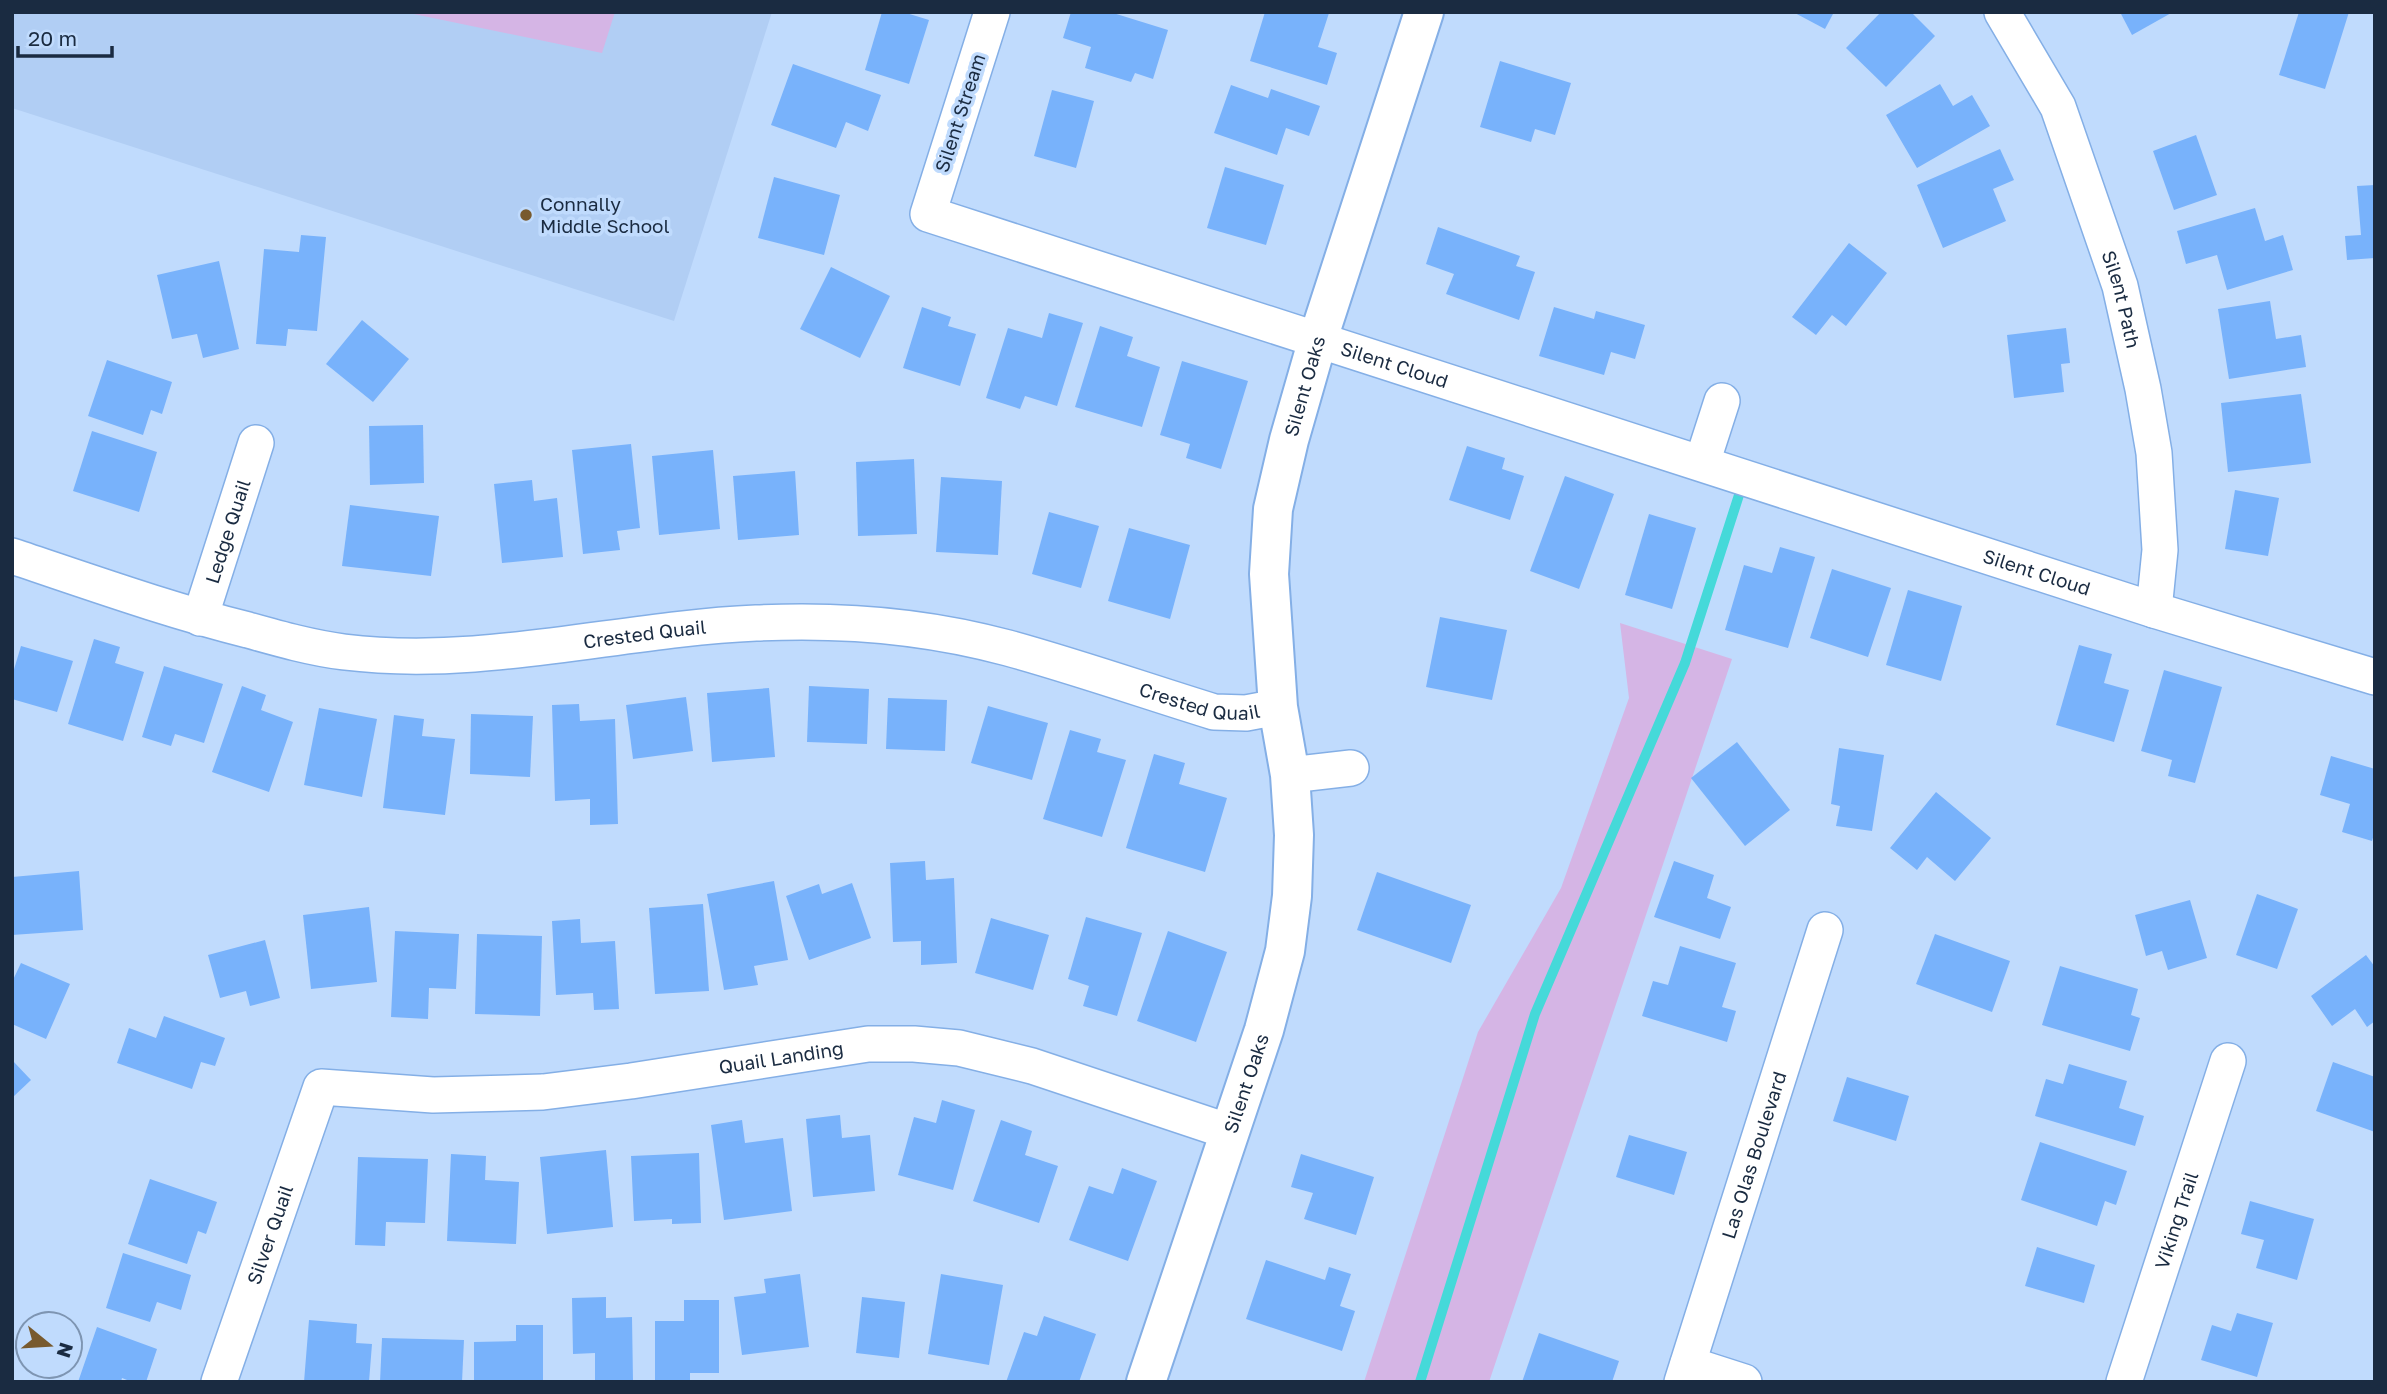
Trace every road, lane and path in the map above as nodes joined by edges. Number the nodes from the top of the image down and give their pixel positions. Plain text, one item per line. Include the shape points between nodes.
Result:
1 (992, 12) edge
2 (1424, 12) edge
3 (2002, 12) edge
4 (928, 214) joint
5 (1318, 339) junction
6 (1722, 401) dead end
7 (256, 443) dead end
8 (1702, 463) junction
9 (12, 556) edge
10 (2154, 610) junction
11 (200, 618) junction
12 (2375, 677) edge
13 (1278, 707) junction
14 (1351, 768) dead end
15 (1290, 775) junction
16 (1825, 930) dead end
17 (2228, 1061) dead end
18 (321, 1087) joint
19 (1230, 1132) junction
20 (1685, 1373) edge
21 (219, 1382) edge
22 (1146, 1382) edge
23 (1744, 1382) edge
24 (2124, 1382) edge

1 - 4 street, Silent Stream
2 - 5 street, Silent Oaks
3 - 10 street, Silent Path via 2058,107 2120,286 2154,453 2160,550
4 - 5 street, Silent Cloud
5 - 8 street, Silent Cloud
5 - 13 street, Silent Oaks via 1273,509 1269,574
6 - 8 street
7 - 11 street, Ledge Quail
8 - 10 street, Silent Cloud
9 - 11 street, Crested Quail
10 - 12 street, Silent Cloud
11 - 13 street, Crested Quail via 300,644 401,657 491,654 755,622 824,621 915,629 1006,647 1214,712
13 - 15 street, Silent Oaks
14 - 15 street
15 - 19 street, Silent Oaks via 1294,835 1285,951
16 - 20 street, Las Olas Boulevard
17 - 24 street, Viking Trail
18 - 19 street, Quail Landing via 433,1095 543,1092 868,1044 914,1044 959,1048 1032,1066
18 - 21 street, Silver Quail
19 - 22 street, Silent Oaks
20 - 23 street

